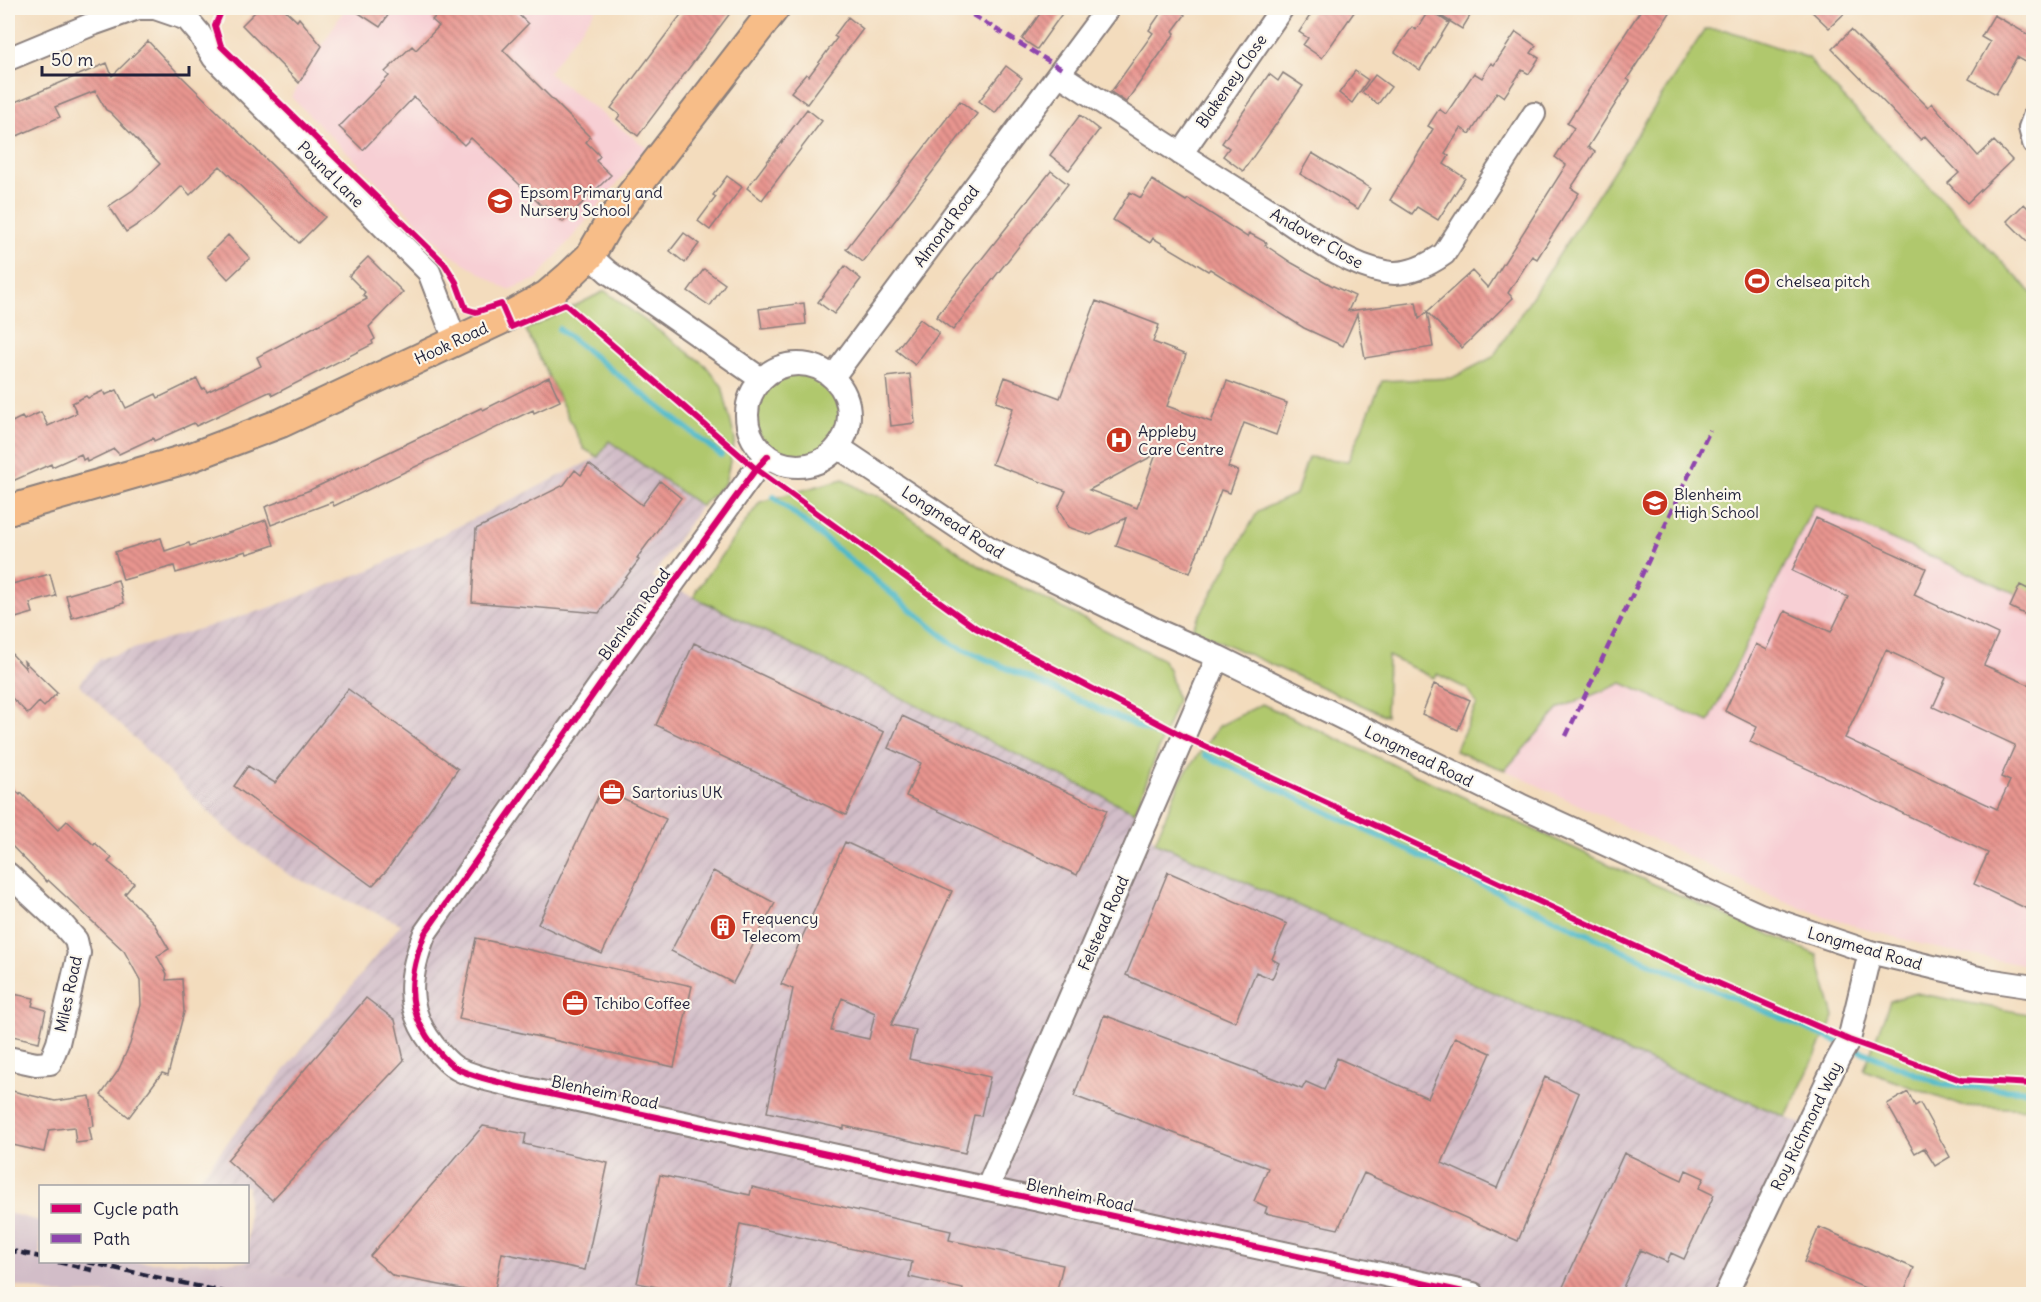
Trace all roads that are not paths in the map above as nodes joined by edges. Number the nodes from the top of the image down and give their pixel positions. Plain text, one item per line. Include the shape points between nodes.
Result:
1 (138, 8) edge
2 (775, 8) edge
3 (1108, 8) edge
4 (1282, 8) edge
5 (194, 13) edge
6 (8, 59) edge
7 (1059, 74) junction
8 (1534, 114) dead end
9 (2034, 117) edge
10 (2034, 143) edge
11 (1181, 154) junction
12 (590, 256) junction
13 (455, 340) junction
14 (833, 377) junction
15 (761, 379) junction
16 (838, 447) junction
17 (768, 456) junction
18 (8, 510) edge
19 (1218, 657) junction
20 (8, 874) edge
21 (1870, 952) junction
22 (2034, 987) edge
23 (8, 1058) edge
24 (987, 1189) junction
25 (1473, 1294) edge
26 (1726, 1294) edge

1 - 5 street
1 - 6 street
2 - 12 main road, Hook Road via 609,223
3 - 7 street, Almond Road
4 - 11 street, Blakeney Close
5 - 13 street, Pound Lane via 199,33 214,58 429,272
7 - 11 street, Andover Close
7 - 14 street, Almond Road
8 - 11 street, Andover Close via 1444,254 1427,266 1407,272 1387,273 1347,258
9 - 10 street via 2030,128
12 - 13 main road, Hook Road via 547,295
12 - 15 street
13 - 18 main road, Hook Road via 281,423 189,458
14 - 15 street via 798,363 776,369
14 - 16 street via 843,391 849,415 846,433
15 - 17 street via 751,396 748,427 756,444
16 - 17 street via 825,459 810,465 792,466
16 - 19 street, Longmead Road via 989,548
17 - 24 street, Blenheim Road via 621,655 425,933 415,957 414,1009 421,1030 459,1070 518,1087
19 - 21 street, Longmead Road via 1520,805 1761,915
19 - 24 street, Felstead Road
20 - 23 street, Miles Road via 63,925 76,940 78,953 61,1034 50,1063
21 - 22 street, Longmead Road
21 - 26 street, Roy Richmond Way via 1844,1049
24 - 25 street, Blenheim Road

